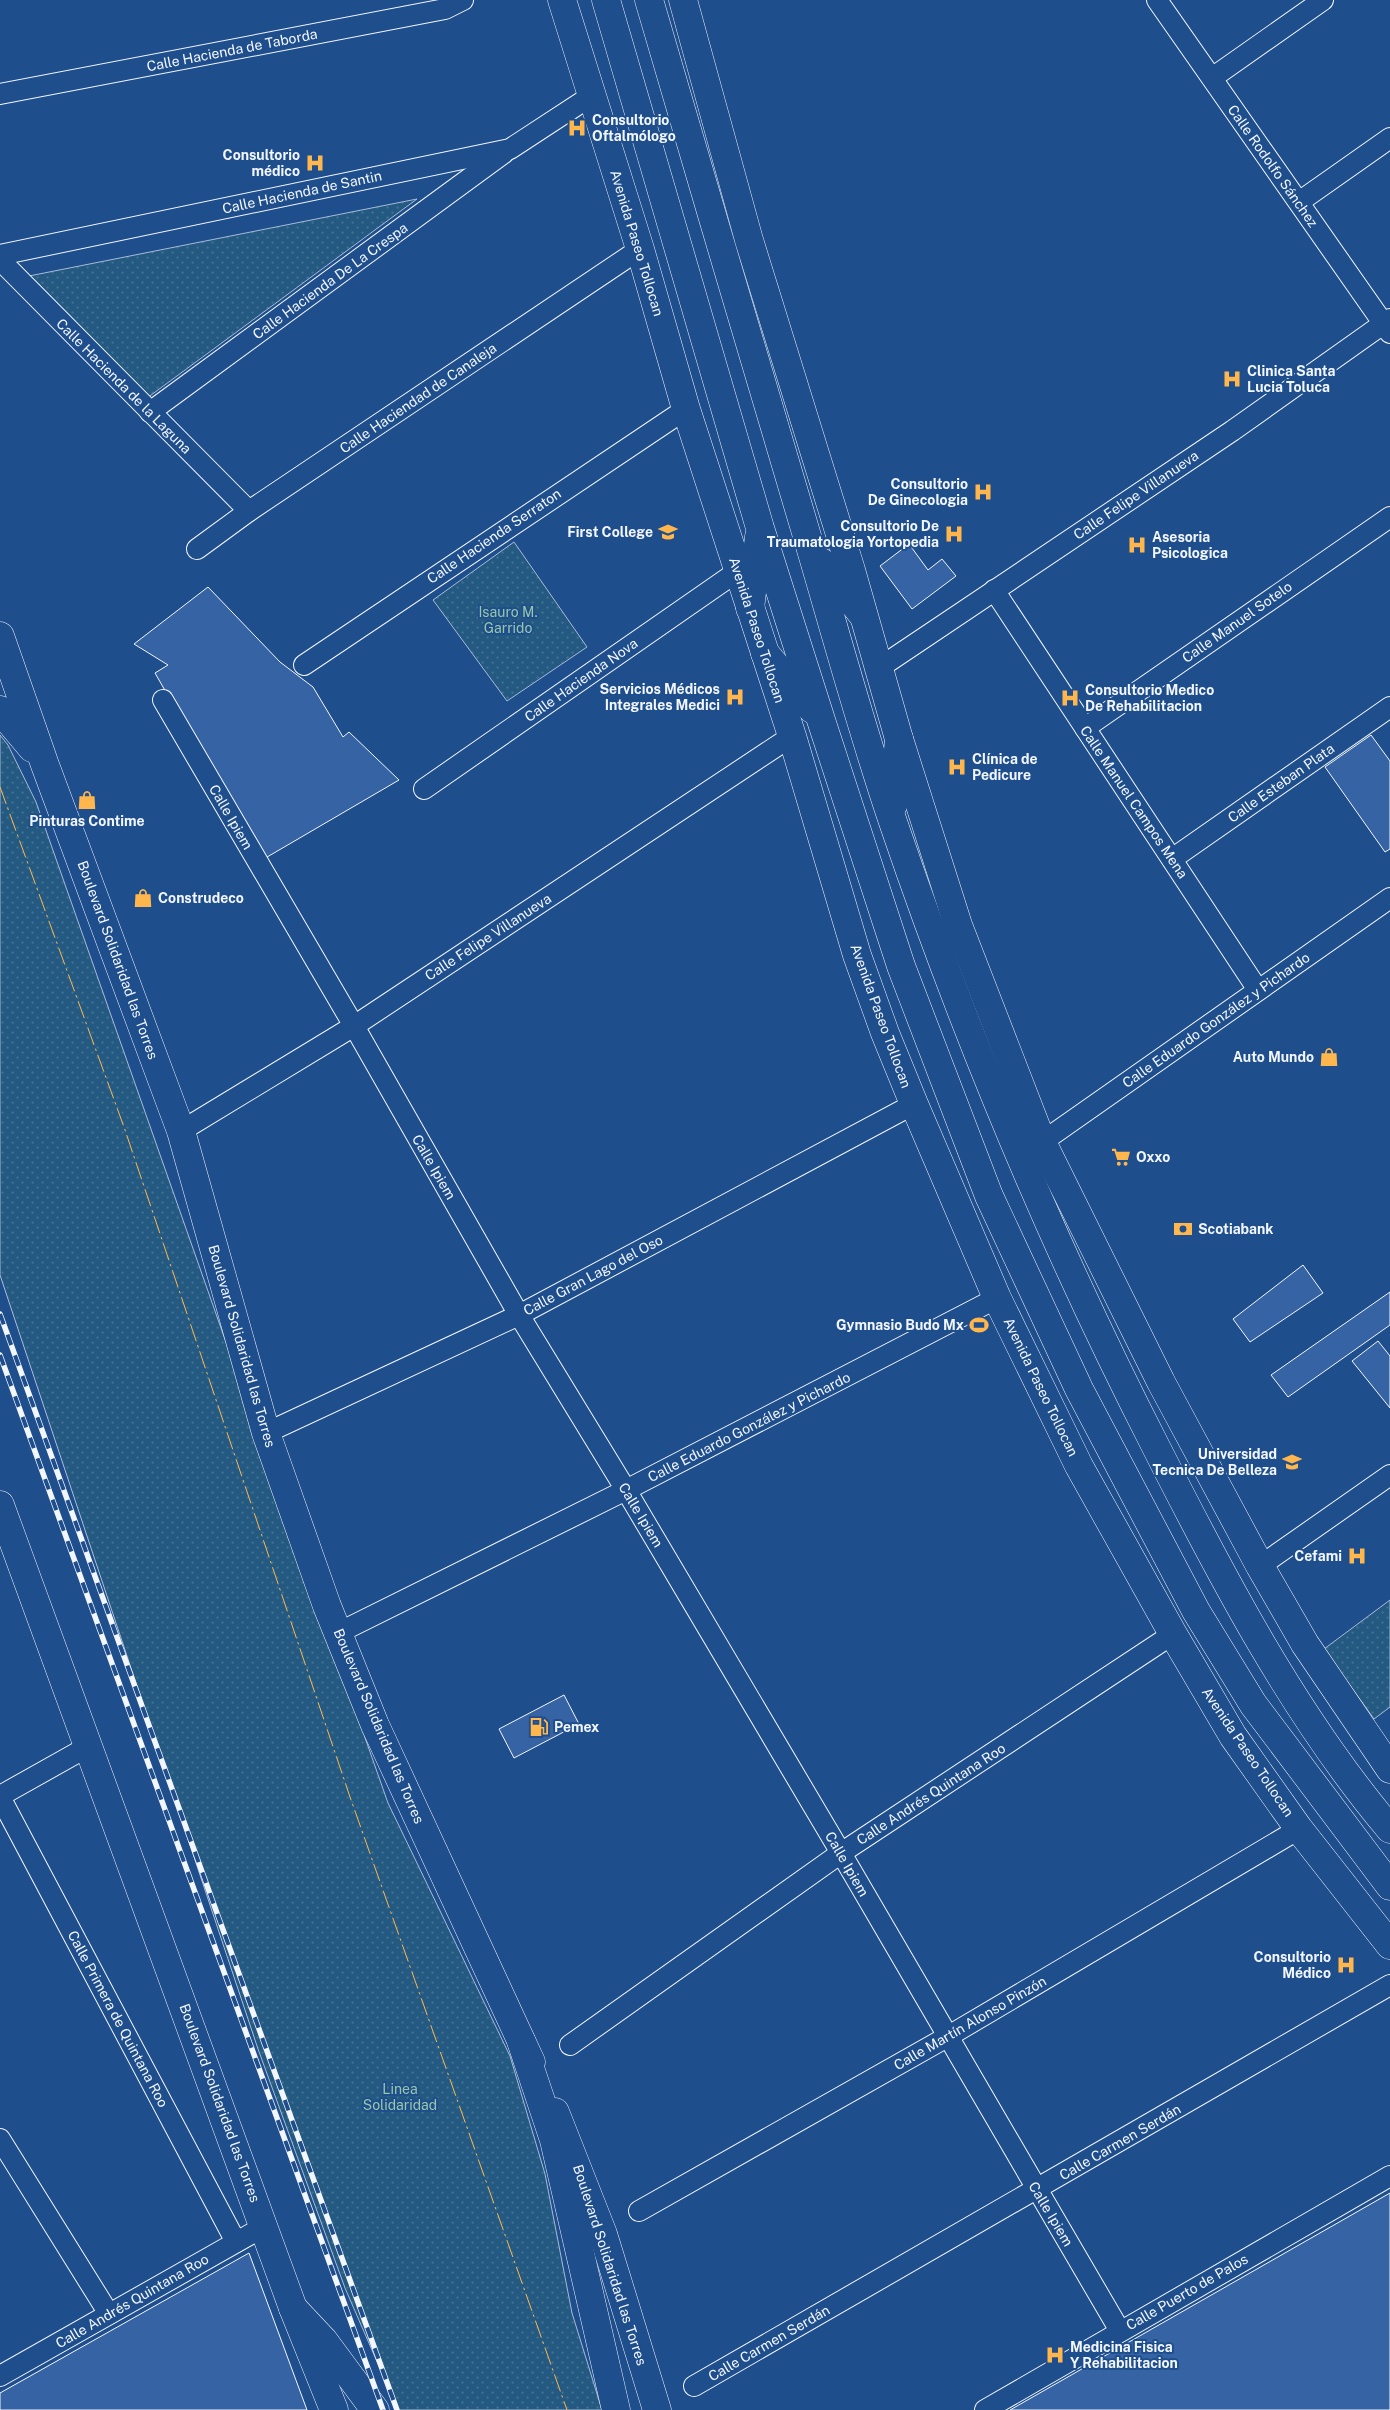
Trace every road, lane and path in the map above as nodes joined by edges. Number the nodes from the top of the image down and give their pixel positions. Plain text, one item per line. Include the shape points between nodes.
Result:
1 (462, 0) edge
2 (562, 0) edge
3 (606, 0) edge
4 (649, 0) edge
5 (683, 0) edge
6 (699, 0) edge
7 (1156, 0) edge
8 (1323, 0) edge
9 (700, 58) junction
10 (1212, 78) junction
11 (0, 94) edge
12 (591, 96) junction
13 (1390, 138) edge
14 (510, 149) junction
15 (1299, 202) junction
16 (640, 249) junction
17 (0, 255) edge
18 (0, 260) edge
19 (1388, 325) edge
20 (686, 409) junction
21 (150, 412) junction
22 (249, 511) junction
23 (1390, 517) edge
24 (760, 528) junction
25 (197, 549) dead end
26 (812, 552) junction
27 (738, 570) junction
28 (994, 590) junction
29 (750, 608) junction
30 (862, 614) junction
31 (0, 636) edge
32 (765, 653) junction
33 (304, 665) dead end
34 (879, 668) junction
35 (163, 700) dead end
36 (1390, 706) edge
37 (0, 710) edge
38 (821, 720) junction
39 (1085, 728) junction
40 (792, 736) junction
41 (899, 739) junction
42 (45, 765) junction
43 (424, 789) dead end
44 (892, 818) junction
45 (1172, 859) junction
46 (1390, 898) edge
47 (1258, 990) junction
48 (354, 1026) junction
49 (914, 1104) junction
50 (181, 1131) junction
51 (1042, 1142) junction
52 (997, 1298) junction
53 (518, 1315) junction
54 (266, 1433) junction
55 (1390, 1475) edge
56 (626, 1490) junction
57 (1, 1512) edge
58 (1260, 1566) junction
59 (338, 1633) junction
60 (1173, 1634) junction
61 (89, 1746) junction
62 (1390, 1769) edge
63 (0, 1796) edge
64 (1299, 1829) junction
65 (1390, 1829) edge
66 (841, 1853) junction
67 (1390, 1886) edge
68 (1390, 1945) edge
69 (1390, 1985) edge
70 (946, 2037) junction
71 (521, 2040) junction
72 (570, 2045) dead end
73 (0, 2140) edge
74 (1390, 2176) edge
75 (1036, 2190) junction
76 (639, 2211) dead end
77 (265, 2226) junction
78 (236, 2242) junction
79 (293, 2308) junction
80 (109, 2314) junction
81 (1120, 2331) junction
82 (0, 2376) edge
83 (694, 2386) dead end
84 (334, 2410) edge
85 (375, 2410) edge
86 (616, 2410) edge
87 (657, 2410) edge
88 (985, 2410) edge

1 - 11 street, Calle Hacienda de Taborda via 445,9
2 - 12 main road, Avenida Paseo Tollocan
3 - 24 main road
4 - 26 main road
5 - 9 main road
6 - 9 main road
7 - 10 street, Calle Rodolfo Sánchez
8 - 10 street
9 - 30 main road via 750,240
10 - 15 street, Calle Rodolfo Sánchez
12 - 14 street, Calle Hacienda de Santin
12 - 16 main road, Avenida Paseo Tollocan
13 - 15 street
14 - 17 street, Calle Hacienda de Santin
14 - 21 street, Calle Hacienda De La Crespa
15 - 19 street, Calle Rodolfo Sánchez
16 - 20 main road, Avenida Paseo Tollocan
16 - 22 street, Calle Haciendad de Canaleja
18 - 21 street, Calle Hacienda de la Laguna
19 - 28 street, Calle Felipe Villanueva
20 - 27 main road, Avenida Paseo Tollocan
20 - 33 street, Calle Hacienda Serraton
21 - 22 street, Calle Hacienda de la Laguna
22 - 25 street, Calle Haciendad de Canaleja
23 - 39 street, Calle Manuel Sotelo
24 - 29 main road
24 - 38 main road
26 - 30 main road
26 - 44 main road
27 - 29 main road, Avenida Paseo Tollocan
27 - 43 street, Calle Hacienda Nova
28 - 34 street, Calle Felipe Villanueva
28 - 39 street, Calle Manuel Campos Mena
29 - 32 main road, Avenida Paseo Tollocan
30 - 34 main road
31 - 42 main road, Boulevard Solidaridad las Torres
32 - 38 main road
32 - 40 main road, Avenida Paseo Tollocan
34 - 41 main road
35 - 48 street, Calle Ipiem
36 - 45 street, Calle Esteban Plata
37 - 42 main road
38 - 67 main road via 901,966 989,1196 1079,1389 1196,1610 1253,1704
39 - 45 street, Calle Manuel Campos Mena
40 - 48 street, Calle Felipe Villanueva
40 - 49 main road, Avenida Paseo Tollocan via 857,955
41 - 44 main road
41 - 51 main road via 958,925
42 - 50 main road, Boulevard Solidaridad las Torres
44 - 65 main road via 942,959 1024,1170 1122,1382 1250,1622 1309,1718
45 - 47 street, Calle Manuel Campos Mena
46 - 47 street, Calle Eduardo González y Pichardo
47 - 51 street, Calle Eduardo González y Pichardo
48 - 50 street, Calle Felipe Villanueva
48 - 53 street, Calle Ipiem
49 - 52 main road, Avenida Paseo Tollocan
49 - 53 street, Calle Gran Lago del Oso
50 - 54 main road, Boulevard Solidaridad las Torres
51 - 58 main road via 1161,1382
52 - 56 street, Calle Eduardo González y Pichardo
52 - 60 main road, Avenida Paseo Tollocan via 1080,1466
53 - 54 street, Calle Gran Lago del Oso
53 - 56 street, Calle Ipiem
54 - 59 main road, Boulevard Solidaridad las Torres
55 - 58 street
56 - 59 street, Calle Eduardo González y Pichardo
56 - 66 street, Calle Ipiem
57 - 61 main road, Boulevard Solidaridad las Torres
58 - 62 main road via 1305,1644
59 - 71 main road, Boulevard Solidaridad las Torres via 375,1725
60 - 64 main road, Avenida Paseo Tollocan via 1233,1736
60 - 66 street, Calle Andrés Quintana Roo
61 - 63 street
61 - 77 main road, Boulevard Solidaridad las Torres
63 - 78 street, Calle Primera de Quintana Roo
64 - 68 main road, Avenida Paseo Tollocan
64 - 70 street, Calle Martín Alonso Pinzón
66 - 70 street, Calle Ipiem
66 - 72 street, Calle Andrés Quintana Roo
69 - 75 street, Calle Carmen Serdán
70 - 75 street, Calle Ipiem
70 - 76 street, Calle Martín Alonso Pinzón
71 - 86 main road, Boulevard Solidaridad las Torres via 554,2140
71 - 87 main road, Boulevard Solidaridad las Torres via 563,2130 588,2194
73 - 80 street
74 - 81 street, Calle Puerto de Palos
75 - 81 street, Calle Ipiem
75 - 83 street, Calle Carmen Serdán
77 - 78 street, Calle Andrés Quintana Roo
77 - 79 main road, Boulevard Solidaridad las Torres
78 - 80 street, Calle Andrés Quintana Roo
79 - 84 main road, Boulevard Solidaridad las Torres
79 - 85 main road, Boulevard Solidaridad las Torres via 324,2341
80 - 82 street, Calle Andrés Quintana Roo
81 - 88 street, Calle Puerto de Palos

